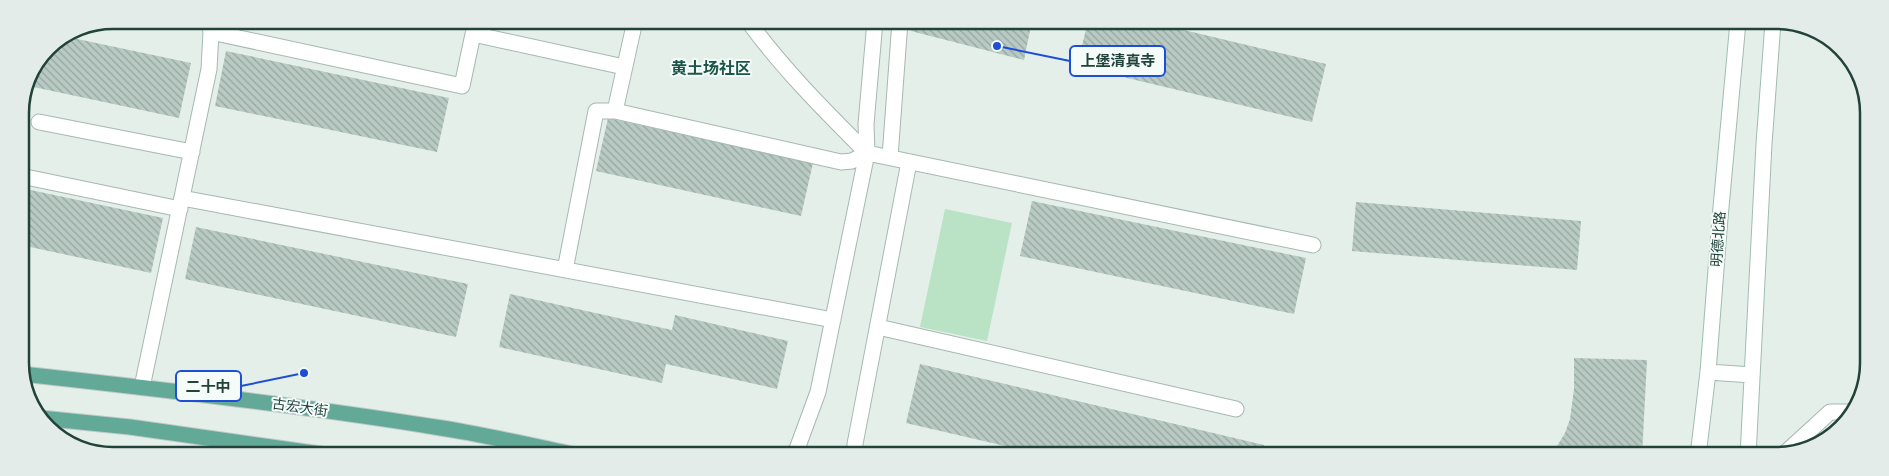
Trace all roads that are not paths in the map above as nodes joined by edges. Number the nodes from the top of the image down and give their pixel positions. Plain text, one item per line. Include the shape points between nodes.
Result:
1 (210, 29) edge
2 (223, 29) edge
3 (633, 29) edge
4 (754, 29) edge
5 (874, 29) edge
6 (899, 29) edge
7 (1737, 29) edge
8 (1772, 29) edge
9 (624, 67) junction
10 (615, 111) junction
11 (39, 122) dead end
12 (192, 152) junction
13 (867, 153) junction
14 (890, 157) junction
15 (910, 162) junction
16 (29, 177) edge
17 (181, 204) junction
18 (1312, 245) dead end
19 (565, 270) junction
20 (833, 320) junction
21 (878, 327) junction
22 (1708, 372) junction
23 (30, 375) edge
24 (1752, 375) junction
25 (142, 387) junction
26 (1236, 408) dead end
27 (1845, 412) edge
28 (49, 419) edge
29 (1795, 445) edge
30 (271, 447) edge
31 (535, 447) edge
32 (799, 447) edge
33 (855, 447) edge
34 (1699, 447) edge
35 (1751, 447) edge

1 - 12 street via 209,69
2 - 9 street via 462,86 473,34
3 - 9 street
4 - 13 street
5 - 13 street via 866,124
6 - 14 street
7 - 22 street, 明德北路
8 - 24 street
9 - 10 street
10 - 13 street via 841,162 852,161
10 - 19 street via 596,111
11 - 12 street
12 - 17 street
13 - 14 street
13 - 20 street
14 - 15 street
15 - 18 street
15 - 21 street
16 - 17 street
17 - 19 street
17 - 25 street
19 - 20 street
20 - 32 street via 818,392
21 - 26 street
21 - 33 street
22 - 24 street
22 - 34 street, 明德北路
23 - 25 main road, 古宏大街
24 - 35 street
25 - 31 main road, 古宏大街 via 427,426
27 - 29 street via 1830,412
28 - 30 main road

